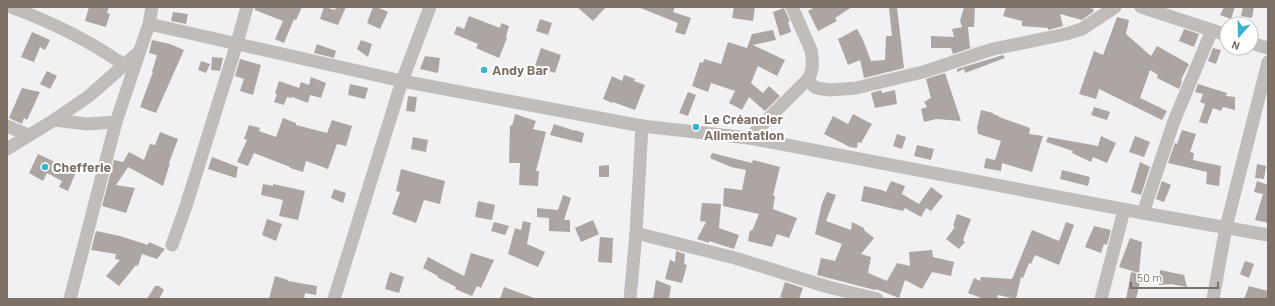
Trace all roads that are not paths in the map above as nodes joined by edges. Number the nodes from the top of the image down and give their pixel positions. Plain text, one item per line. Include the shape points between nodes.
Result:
1 (11, 7) edge
2 (152, 7) edge
3 (247, 7) edge
4 (430, 7) edge
5 (792, 7) edge
6 (1114, 7) edge
7 (1141, 7) edge
8 (149, 24) junction
9 (1212, 30) junction
10 (1219, 32) edge
11 (238, 43) junction
12 (139, 52) junction
13 (1268, 62) edge
14 (124, 64) junction
15 (402, 80) junction
16 (808, 80) junction
17 (54, 120) junction
18 (116, 122) junction
19 (7, 126) edge
20 (642, 126) junction
21 (28, 135) junction
22 (750, 138) junction
23 (7, 149) edge
24 (1124, 210) junction
25 (1143, 213) junction
26 (1226, 227) junction
27 (636, 233) junction
28 (1268, 235) edge
29 (172, 245) dead end
30 (70, 299) edge
31 (334, 299) edge
32 (630, 299) edge
33 (877, 299) edge
34 (1101, 299) edge
35 (1213, 299) edge

1 - 14 street via 59,26 101,48
2 - 8 street
3 - 11 street
4 - 15 street
5 - 16 street via 813,58
6 - 16 street via 1082,29 993,49 923,72 856,88 816,88
7 - 9 street
8 - 11 street
8 - 12 street
9 - 10 street
9 - 25 street via 1174,121
11 - 15 street
11 - 29 street
12 - 14 street
12 - 18 street
13 - 26 street
14 - 17 street via 89,96
15 - 20 street
15 - 31 street
16 - 22 street
17 - 18 street via 87,124
17 - 21 street
18 - 30 street
19 - 21 street
20 - 22 street
20 - 27 street
21 - 23 street
22 - 24 street
24 - 25 street
24 - 34 street
25 - 26 street
26 - 28 street
26 - 35 street
27 - 32 street
27 - 33 street via 735,258 828,287

